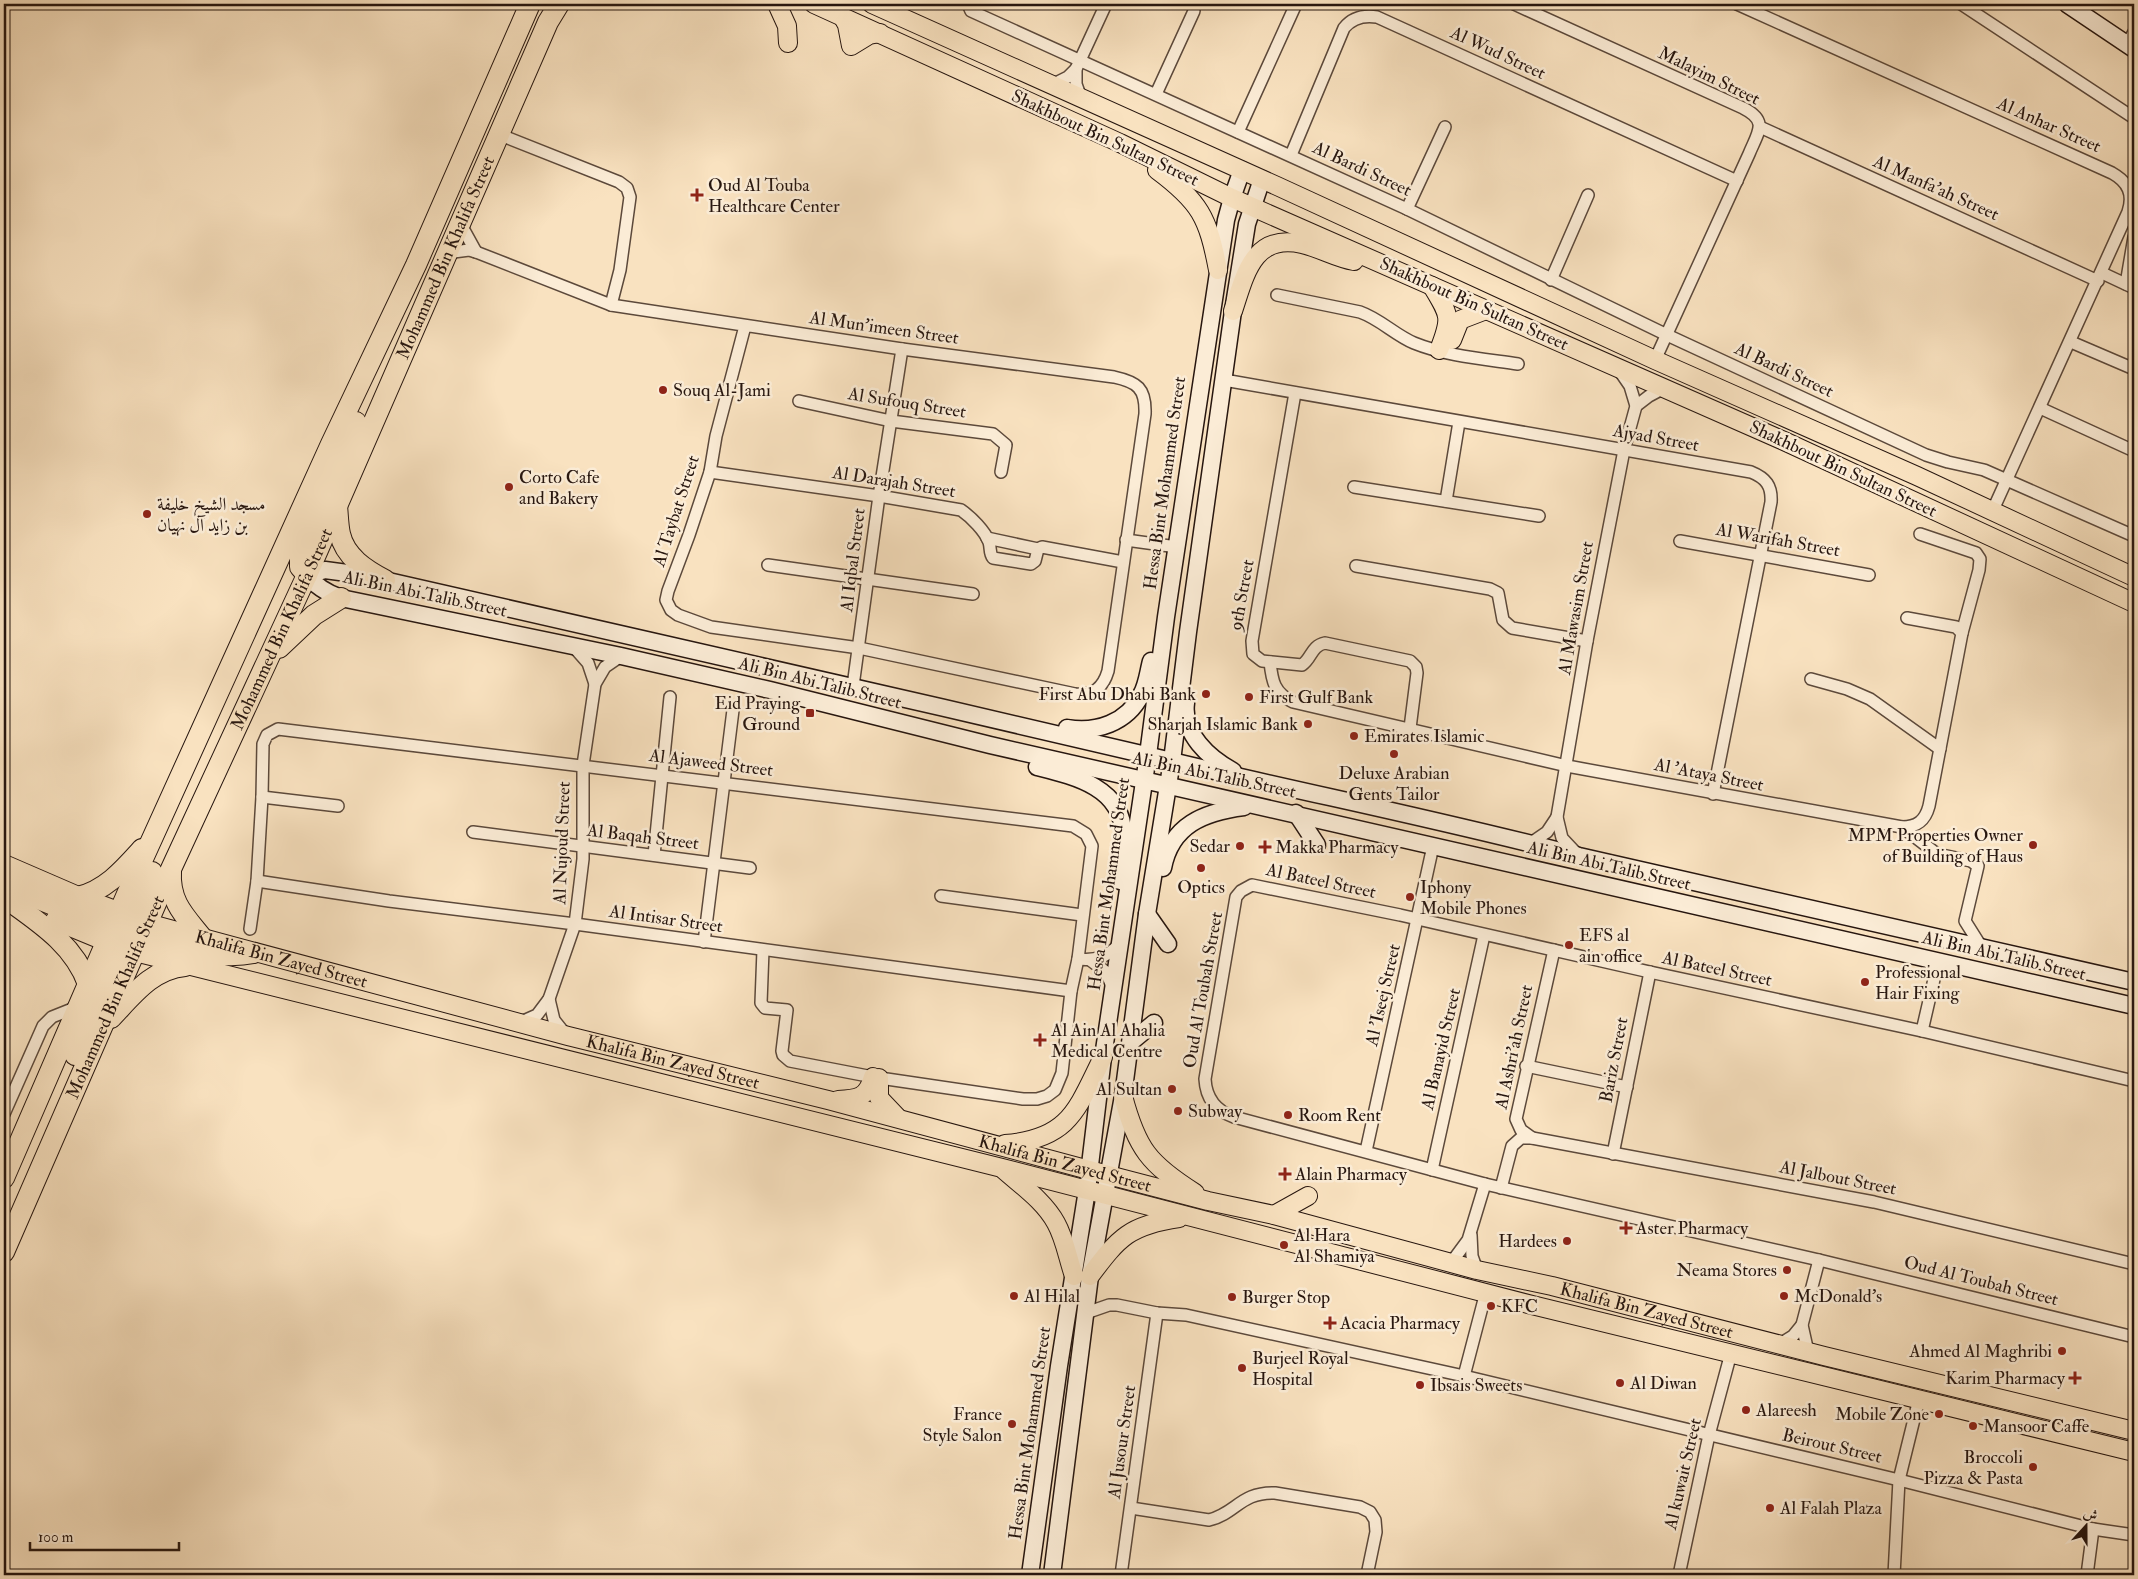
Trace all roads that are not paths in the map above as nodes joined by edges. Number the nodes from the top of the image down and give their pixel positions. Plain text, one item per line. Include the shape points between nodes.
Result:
1 (514, 4) edge
2 (530, 4) edge
3 (559, 4) edge
4 (777, 4) edge
5 (814, 4) edge
6 (872, 4) edge
7 (968, 4) edge
8 (1106, 4) edge
9 (1296, 4) edge
10 (1514, 4) edge
11 (1737, 4) edge
12 (1961, 4) edge
13 (2067, 4) edge
14 (1194, 11) dead end
15 (842, 16) junction
16 (880, 33) junction
17 (2132, 42) edge
18 (788, 43) dead end
19 (509, 53) junction
20 (1078, 64) junction
21 (1052, 85) junction
22 (1156, 94) junction
23 (1081, 98) junction
24 (1065, 118) junction
25 (2134, 118) edge
26 (1445, 127) dead end
27 (1760, 128) junction
28 (1238, 132) junction
29 (498, 134) junction
30 (1120, 143) junction
31 (1291, 156) junction
32 (1219, 160) junction
33 (1242, 170) junction
34 (1262, 179) junction
35 (1737, 181) junction
36 (1588, 195) dead end
37 (1232, 198) junction
38 (1252, 206) junction
39 (1407, 209) junction
40 (460, 221) junction
41 (2134, 237) edge
42 (476, 252) junction
43 (446, 253) junction
44 (1382, 264) junction
45 (1218, 270) junction
46 (2100, 277) junction
47 (1551, 280) junction
48 (1432, 286) junction
49 (2130, 286) edge
50 (1277, 294) dead end
51 (611, 305) junction
52 (1486, 310) junction
53 (1233, 311) junction
54 (745, 326) junction
55 (1667, 335) junction
56 (2071, 342) junction
57 (902, 349) junction
58 (1444, 352) junction
59 (1655, 360) junction
60 (1518, 364) dead end
61 (1617, 368) junction
62 (2134, 370) edge
63 (1224, 380) junction
64 (1664, 388) junction
65 (1295, 393) junction
66 (354, 398) junction
67 (799, 401) dead end
68 (1636, 406) junction
69 (2040, 408) junction
70 (891, 421) junction
71 (1459, 422) junction
72 (1624, 450) junction
73 (2134, 451) edge
74 (710, 472) junction
75 (1001, 472) dead end
76 (2007, 480) junction
77 (1354, 487) dead end
78 (879, 496) junction
79 (1446, 501) junction
80 (337, 505) junction
81 (1992, 512) junction
82 (1539, 516) dead end
83 (1920, 534) dead end
84 (2134, 536) edge
85 (987, 538) junction
86 (1126, 540) junction
87 (1680, 540) dead end
88 (1177, 547) junction
89 (1038, 549) junction
90 (1762, 555) junction
91 (1123, 562) junction
92 (768, 564) dead end
93 (1356, 566) dead end
94 (306, 575) junction
95 (1869, 575) dead end
96 (2134, 577) edge
97 (868, 579) junction
98 (385, 580) junction
99 (264, 594) junction
100 (973, 594) dead end
101 (341, 598) junction
102 (2134, 603) edge
103 (678, 614) joint
104 (1166, 617) junction
105 (1907, 618) dead end
106 (1962, 634) junction
107 (1587, 642) junction
108 (574, 646) junction
109 (1187, 647) junction
110 (859, 648) junction
111 (621, 656) junction
112 (268, 661) junction
113 (1270, 662) junction
114 (1811, 679) dead end
115 (595, 684) junction
116 (854, 686) junction
117 (670, 698) dead end
118 (733, 710) dead end
119 (1000, 721) junction
120 (1410, 728) junction
121 (234, 734) junction
122 (990, 745) junction
123 (1940, 748) junction
124 (1148, 755) junction
125 (1172, 761) junction
126 (188, 762) junction
127 (584, 765) junction
128 (1567, 766) junction
129 (662, 775) junction
130 (1144, 780) junction
131 (724, 783) junction
132 (1168, 785) junction
133 (1713, 794) junction
134 (1320, 795) junction
135 (262, 797) junction
136 (338, 806) dead end
137 (1257, 806) junction
138 (1296, 814) junction
139 (1557, 817) junction
140 (1902, 827) junction
141 (473, 832) dead end
142 (154, 837) junction
143 (1531, 843) junction
144 (1317, 845) dead end
145 (1433, 846) junction
146 (584, 847) junction
147 (654, 856) junction
148 (1579, 856) junction
149 (714, 863) junction
150 (4, 865) edge
151 (750, 868) dead end
152 (171, 869) junction
153 (257, 881) junction
154 (5, 894) edge
155 (941, 896) dead end
156 (1236, 896) joint
157 (78, 897) junction
158 (1147, 914) junction
159 (1082, 915) junction
160 (1124, 919) junction
161 (1417, 919) junction
162 (574, 924) junction
163 (250, 929) dead end
164 (126, 932) junction
165 (1484, 935) junction
166 (204, 940) junction
167 (704, 942) junction
168 (1120, 943) junction
169 (1168, 944) dead end
170 (1982, 948) junction
171 (763, 950) junction
172 (1554, 950) junction
173 (254, 953) junction
174 (1078, 959) junction
175 (1090, 960) junction
176 (1938, 962) junction
177 (185, 966) junction
178 (1650, 972) junction
179 (2134, 982) edge
180 (88, 984) junction
181 (1113, 990) junction
182 (1071, 991) junction
183 (549, 999) junction
184 (78, 1006) junction
185 (2134, 1006) edge
186 (1154, 1022) dead end
187 (519, 1023) junction
188 (100, 1030) junction
189 (1922, 1031) junction
190 (568, 1036) junction
191 (1131, 1042) junction
192 (1103, 1057) junction
193 (1526, 1066) junction
194 (876, 1078) junction
195 (2134, 1081) edge
196 (1627, 1087) junction
197 (7, 1096) edge
198 (1123, 1096) junction
199 (828, 1100) junction
200 (64, 1113) junction
201 (4, 1114) edge
202 (900, 1120) junction
203 (1532, 1138) junction
204 (996, 1145) junction
205 (1366, 1151) junction
206 (1613, 1154) junction
207 (1002, 1168) junction
208 (1090, 1170) junction
209 (1432, 1170) junction
210 (1109, 1175) junction
211 (4, 1178) edge
212 (1485, 1184) junction
213 (1501, 1188) junction
214 (1087, 1190) junction
215 (1104, 1196) junction
216 (1308, 1196) dead end
217 (1208, 1201) junction
218 (1274, 1215) junction
219 (1188, 1216) junction
220 (1471, 1233) junction
221 (4, 1252) edge
222 (1819, 1260) junction
223 (1451, 1263) junction
224 (2134, 1264) edge
225 (1477, 1270) junction
226 (1082, 1276) junction
227 (1486, 1292) junction
228 (1086, 1313) junction
229 (1158, 1313) junction
230 (1802, 1325) junction
231 (2134, 1337) edge
232 (1780, 1344) junction
233 (1808, 1352) junction
234 (1731, 1353) junction
235 (1464, 1376) junction
236 (1919, 1399) junction
237 (2134, 1431) edge
238 (1709, 1435) junction
239 (2129, 1449) edge
240 (1899, 1480) junction
241 (1131, 1508) junction
242 (2093, 1529) junction
243 (2134, 1535) edge
244 (1030, 1575) edge
245 (1052, 1575) edge
246 (1121, 1575) edge
247 (1367, 1575) edge
248 (1679, 1575) edge
249 (1894, 1575) edge
250 (2087, 1575) edge

1 - 19 highway via 509,27
2 - 19 highway, Mohammed Bin Khalifa Street
3 - 29 highway, Mohammed Bin Khalifa Street
4 - 18 main road via 787,26
5 - 15 main road, Shakhbout Bin Sultan Street
6 - 21 main road, Shakhbout Bin Sultan Street
7 - 20 street, Al Bardi Street via 971,11
8 - 20 street
9 - 28 street
10 - 27 street, Malayim Street via 1750,112 1759,119
11 - 46 street, Al Anhar Street via 2120,178 2130,190 2131,205
12 - 25 street
13 - 17 main road
14 - 22 street
15 - 16 main road, Shakhbout Bin Sultan Street
15 - 16 main road via 851,46 869,35
16 - 24 main road, Shakhbout Bin Sultan Street
19 - 66 highway, Mohammed Bin Khalifa Street
20 - 21 street via 1068,77
20 - 22 street, Al Bardi Street
20 - 23 street via 1076,84
21 - 23 main road, Shakhbout Bin Sultan Street
22 - 28 street, Al Bardi Street
23 - 32 main road, Shakhbout Bin Sultan Street
24 - 30 main road, Shakhbout Bin Sultan Street
24 - 32 main road via 1100,124 1228,182 1231,176
26 - 39 street
27 - 35 street, Malayim Street
27 - 46 street, Al Manfa'ah Street
28 - 31 street, Al Bardi Street
29 - 40 highway, Mohammed Bin Khalifa Street
29 - 51 street via 627,188 630,197 623,250
30 - 37 main road, Shakhbout Bin Sultan Street
30 - 45 main road via 1194,201 1208,228
31 - 35 street, Al Wud Street via 1344,28 1352,21 1370,16
31 - 39 street, Al Bardi Street
32 - 33 main road, Shakhbout Bin Sultan Street
33 - 34 main road, Shakhbout Bin Sultan Street
33 - 37 main road, Hessa Bint Mohammed Street
34 - 38 main road, Hessa Bint Mohammed Street
34 - 59 main road, Shakhbout Bin Sultan Street
35 - 55 street, Malayim Street
36 - 47 street
37 - 38 main road, Shakhbout Bin Sultan Street
37 - 45 main road, Hessa Bint Mohammed Street
38 - 44 main road, Shakhbout Bin Sultan Street
38 - 53 main road, Hessa Bint Mohammed Street
39 - 47 street, Al Bardi Street
40 - 42 street
40 - 43 highway, Mohammed Bin Khalifa Street
41 - 49 street
42 - 43 street, Al Mun'imeen Street
42 - 51 street, Al Mun'imeen Street
43 - 80 highway, Mohammed Bin Khalifa Street
44 - 48 main road, Shakhbout Bin Sultan Street
44 - 53 main road via 1365,264 1302,244 1276,244 1253,258
45 - 88 main road, Hessa Bint Mohammed Street
46 - 49 street, Al Manfa'ah Street
46 - 56 street, Al Anhar Street
47 - 55 street, Al Bardi Street
48 - 52 main road, Shakhbout Bin Sultan Street
48 - 58 main road via 1446,309 1448,319
50 - 58 street via 1360,312 1415,343
51 - 54 street, Al Mun'imeen Street
52 - 58 main road via 1460,320
52 - 61 main road, Shakhbout Bin Sultan Street
53 - 63 main road, Hessa Bint Mohammed Street
54 - 57 street, Al Mun'imeen Street
54 - 74 street, Al Taybat Street via 716,436
55 - 59 street, Malayim Street
55 - 76 street, Al Bardi Street via 1926,455 1984,470
56 - 62 street
56 - 69 street, Al Anhar Street
57 - 70 street, Al Iqbal Street
57 - 86 street, Al Mun'imeen Street via 1114,377 1137,385 1145,398 1145,414
58 - 60 street
59 - 81 main road, Shakhbout Bin Sultan Street
61 - 64 main road, Shakhbout Bin Sultan Street
61 - 68 street via 1630,386
63 - 65 street, Ajyad Street
63 - 109 main road, Hessa Bint Mohammed Street
64 - 68 street
64 - 102 main road, Shakhbout Bin Sultan Street
65 - 71 street, Ajyad Street
65 - 113 street, 9th Street via 1252,641 1255,657
66 - 94 highway via 356,421 300,553 300,567
66 - 99 highway, Mohammed Bin Khalifa Street
67 - 70 street, Al Sufouq Street
68 - 72 street, Al Mawasim Street
69 - 73 street
69 - 76 street, Al Anhar Street
70 - 75 street, Al Sufouq Street via 994,434 1006,444
70 - 78 street, Al Iqbal Street
71 - 72 street, Ajyad Street
71 - 79 street
72 - 90 street, Ajyad Street via 1751,472 1764,480 1771,492 1771,502
72 - 107 street, Al Mawasim Street
74 - 78 street, Al Darajah Street
74 - 103 street, Al Taybat Street via 668,591 668,604
76 - 81 street, Al Anhar Street
76 - 84 street, Al Bardi Street
77 - 79 street
78 - 85 street, Al Darajah Street via 961,510
78 - 97 street, Al Iqbal Street
79 - 82 street
80 - 94 highway, Mohammed Bin Khalifa Street
80 - 98 highway via 340,534 349,553 362,567
81 - 96 main road, Shakhbout Bin Sultan Street
83 - 106 street via 1976,553 1980,559
85 - 89 street
85 - 89 street, Al Darajah Street via 993,558 1031,564
86 - 88 street
86 - 91 street, Al Mun'imeen Street
87 - 90 street, Al Warifah Street
88 - 104 main road, Hessa Bint Mohammed Street
89 - 91 street
90 - 95 street, Al Warifah Street
90 - 133 street, Ajyad Street
91 - 110 street, Al Mun'imeen Street via 1108,671 1103,684 1092,693 1075,694
92 - 97 street
93 - 107 street via 1490,589 1498,594 1503,620 1512,628
94 - 98 main road, Ali Bin Abi Talib Street via 325,570
94 - 99 highway via 287,578
94 - 101 main road, Ali Bin Abi Talib Street via 324,591
94 - 112 highway, Mohammed Bin Khalifa Street
97 - 100 street
97 - 110 street, Al Iqbal Street
98 - 116 main road, Ali Bin Abi Talib Street
99 - 121 highway via 272,606 273,617 238,699
99 - 126 highway, Mohammed Bin Khalifa Street
101 - 108 main road, Ali Bin Abi Talib Street
101 - 112 highway via 302,626
103 - 110 street, Al Mun'imeen Street via 711,626
104 - 119 main road via 1157,630 1141,695 1122,718 1091,730 1026,720
104 - 124 main road, Hessa Bint Mohammed Street
105 - 106 street via 1956,627
106 - 123 street
107 - 128 street, Al Mawasim Street
108 - 111 main road, Ali Bin Abi Talib Street
108 - 115 street, Al Nujoud Street via 588,663
109 - 125 main road, Hessa Bint Mohammed Street
109 - 134 main road via 1190,667 1185,712 1199,745 1232,771
110 - 116 street, Al Iqbal Street
111 - 115 street, Al Nujoud Street via 605,667
111 - 122 main road, Ali Bin Abi Talib Street
112 - 121 highway, Mohammed Bin Khalifa Street
113 - 120 street, Al 'Ataya Street via 1274,684 1280,694 1293,702
113 - 120 street via 1302,665 1315,647 1325,643 1410,661 1416,667
114 - 123 street via 1870,699
115 - 127 street, Al Nujoud Street
116 - 119 main road, Ali Bin Abi Talib Street
117 - 129 street
118 - 131 street
119 - 124 main road, Ali Bin Abi Talib Street
120 - 128 street, Al 'Ataya Street
121 - 152 highway, Mohammed Bin Khalifa Street
122 - 130 main road, Ali Bin Abi Talib Street
122 - 160 main road via 1017,761 1077,778 1104,793 1114,804 1124,833 1119,887
123 - 140 street via 1927,813 1917,825
124 - 125 main road, Ali Bin Abi Talib Street
124 - 130 main road, Hessa Bint Mohammed Street
125 - 132 main road, Hessa Bint Mohammed Street
125 - 134 main road, Ali Bin Abi Talib Street
126 - 142 highway, Mohammed Bin Khalifa Street
126 - 164 highway via 189,776 181,806
127 - 129 street, Al Ajaweed Street
127 - 135 street, Al Ajaweed Street via 278,729 267,735 263,744
127 - 146 street, Al Nujoud Street
128 - 133 street, Al 'Ataya Street
128 - 139 street, Al Mawasim Street
129 - 131 street, Al Ajaweed Street
129 - 147 street
130 - 132 main road, Ali Bin Abi Talib Street
130 - 160 main road, Hessa Bint Mohammed Street
131 - 149 street
131 - 159 street, Al Ajaweed Street via 1073,826 1086,834 1092,846
132 - 137 main road, Ali Bin Abi Talib Street
132 - 158 main road, Hessa Bint Mohammed Street
133 - 140 street, Al 'Ataya Street
134 - 143 main road, Ali Bin Abi Talib Street
135 - 136 street
135 - 153 street, Al Ajaweed Street
137 - 138 main road, Ali Bin Abi Talib Street
137 - 158 main road via 1220,810 1184,829 1166,852 1158,892
138 - 144 main road
138 - 145 main road, Ali Bin Abi Talib Street
139 - 143 street, Al Mawasim Street via 1547,832
139 - 148 street, Al Mawasim Street via 1562,838
140 - 170 street via 1937,854 1971,861 1978,866 1965,921
141 - 146 street, Al Baqah Street
142 - 157 highway via 100,889
142 - 164 highway, Mohammed Bin Khalifa Street
143 - 148 main road, Ali Bin Abi Talib Street
145 - 161 street, Al 'Iseej Street
145 - 176 main road, Ali Bin Abi Talib Street
146 - 147 street, Al Baqah Street
146 - 162 street, Al Nujoud Street
147 - 149 street, Al Baqah Street
148 - 170 main road, Ali Bin Abi Talib Street
149 - 151 street, Al Baqah Street
149 - 167 street
150 - 157 highway, Khalifa Bin Zayed Street
152 - 164 highway, Mohammed Bin Khalifa Street
152 - 166 highway via 172,892 177,907
153 - 162 street, Al Intisar Street
153 - 163 street, Al Ajaweed Street
154 - 164 highway, Khalifa Bin Zayed Street
154 - 180 highway via 60,939 80,966
155 - 159 street
156 - 161 street, Al Bateel Street via 1252,885
156 - 205 street, Oud Al Toubah Street via 1205,1079 1210,1100 1220,1111 1234,1117
157 - 164 highway, Khalifa Bin Zayed Street
158 - 169 main road
158 - 191 main road, Hessa Bint Mohammed Street
159 - 174 street, Al Ajaweed Street
160 - 168 main road, Hessa Bint Mohammed Street
161 - 165 street, Al Bateel Street
161 - 205 street, Al 'Iseej Street
162 - 167 street, Al Intisar Street
162 - 183 street, Al Nujoud Street
164 - 166 main road, Khalifa Bin Zayed Street
164 - 173 highway via 210,954
164 - 177 main road, Khalifa Bin Zayed Street
164 - 180 highway, Mohammed Bin Khalifa Street
164 - 188 highway, Mohammed Bin Khalifa Street
164 - 200 highway via 66,1075
165 - 172 street, Al Bateel Street
165 - 209 street, Al Banayid Street
166 - 173 main road, Khalifa Bin Zayed Street
167 - 171 street, Al Intisar Street
168 - 175 street via 1107,955
168 - 181 main road, Hessa Bint Mohammed Street
170 - 179 main road, Ali Bin Abi Talib Street
171 - 182 street, Al Intisar Street
171 - 194 street, Al Ajaweed Street via 761,1003 765,1008 787,1010 782,1048 786,1059
172 - 178 street, Al Bateel Street
172 - 193 street, Al Ashri'ah Street
173 - 187 main road, Khalifa Bin Zayed Street
174 - 175 street
174 - 182 street, Al Ajaweed Street
175 - 181 street via 1106,972
176 - 185 main road, Ali Bin Abi Talib Street
176 - 189 street
177 - 188 highway via 169,968 148,980
177 - 207 main road, Khalifa Bin Zayed Street
178 - 189 street, Al Bateel Street
178 - 196 street, Bariz Street
180 - 184 highway, Mohammed Bin Khalifa Street
181 - 192 main road, Hessa Bint Mohammed Street
182 - 194 street, Al Ajaweed Street via 1062,1073 1054,1090 1047,1096 1023,1099
183 - 187 street, Al Nujoud Street via 537,1015
183 - 190 street via 554,1020
184 - 197 street via 52,1017 43,1026
184 - 211 highway, Mohammed Bin Khalifa Street
186 - 191 main road
187 - 190 main road, Khalifa Bin Zayed Street
188 - 200 highway, Mohammed Bin Khalifa Street
189 - 195 street, Al Bateel Street
190 - 199 main road, Khalifa Bin Zayed Street
191 - 198 main road, Hessa Bint Mohammed Street
192 - 204 main road via 1078,1107 1059,1128 1031,1141
192 - 208 main road, Hessa Bint Mohammed Street
193 - 196 street
193 - 203 street, Al Ashri'ah Street via 1516,1119 1521,1130
194 - 199 main road via 860,1097
194 - 202 main road via 880,1098
196 - 206 street, Bariz Street
197 - 201 street
198 - 210 main road, Hessa Bint Mohammed Street
198 - 217 main road via 1143,1151 1161,1169
199 - 202 main road, Khalifa Bin Zayed Street
200 - 221 highway, Mohammed Bin Khalifa Street
202 - 204 main road, Khalifa Bin Zayed Street
203 - 206 street, Al Jalbout Street
203 - 213 street via 1520,1138 1512,1146
204 - 208 main road, Khalifa Bin Zayed Street
205 - 209 street, Oud Al Toubah Street
206 - 224 street, Al Jalbout Street via 1874,1202
207 - 214 main road, Khalifa Bin Zayed Street
207 - 226 main road via 1050,1214
208 - 210 main road, Khalifa Bin Zayed Street
208 - 214 main road, Hessa Bint Mohammed Street
209 - 212 street, Oud Al Toubah Street
210 - 215 main road, Hessa Bint Mohammed Street
210 - 217 main road, Khalifa Bin Zayed Street
212 - 213 street, Oud Al Toubah Street
212 - 220 street
213 - 222 street, Oud Al Toubah Street
214 - 215 main road, Khalifa Bin Zayed Street
214 - 226 main road, Hessa Bint Mohammed Street
215 - 219 main road, Khalifa Bin Zayed Street
215 - 226 main road, Hessa Bint Mohammed Street
216 - 218 main road
217 - 218 main road, Khalifa Bin Zayed Street
218 - 223 main road, Khalifa Bin Zayed Street
219 - 226 main road via 1137,1228 1117,1241
219 - 227 main road, Khalifa Bin Zayed Street
220 - 223 street
220 - 225 street via 1472,1256
222 - 230 street
222 - 231 street, Oud Al Toubah Street
223 - 225 main road, Khalifa Bin Zayed Street
225 - 232 main road, Khalifa Bin Zayed Street
226 - 228 main road, Hessa Bint Mohammed Street
226 - 244 main road, Hessa Bint Mohammed Street via 1059,1366
227 - 234 main road, Khalifa Bin Zayed Street
227 - 235 street
228 - 229 street, Beirout Street via 1109,1305
228 - 245 main road, Hessa Bint Mohammed Street
229 - 235 street, Beirout Street via 1186,1315
229 - 241 street, Al Jusour Street
230 - 232 street
230 - 233 street
232 - 233 main road, Khalifa Bin Zayed Street
233 - 237 main road, Khalifa Bin Zayed Street
234 - 236 main road, Khalifa Bin Zayed Street
234 - 238 street, Al kuwait Street
235 - 238 street, Beirout Street
236 - 239 main road, Khalifa Bin Zayed Street
236 - 240 street
238 - 240 street, Beirout Street
238 - 248 street, Al kuwait Street
240 - 242 street, Beirout Street
240 - 249 street
241 - 246 street, Al Jusour Street
241 - 247 street via 1209,1520 1217,1518 1243,1499 1262,1492 1274,1492 1360,1508 1373,1516 1376,1527
242 - 243 street, Beirout Street
242 - 250 street

